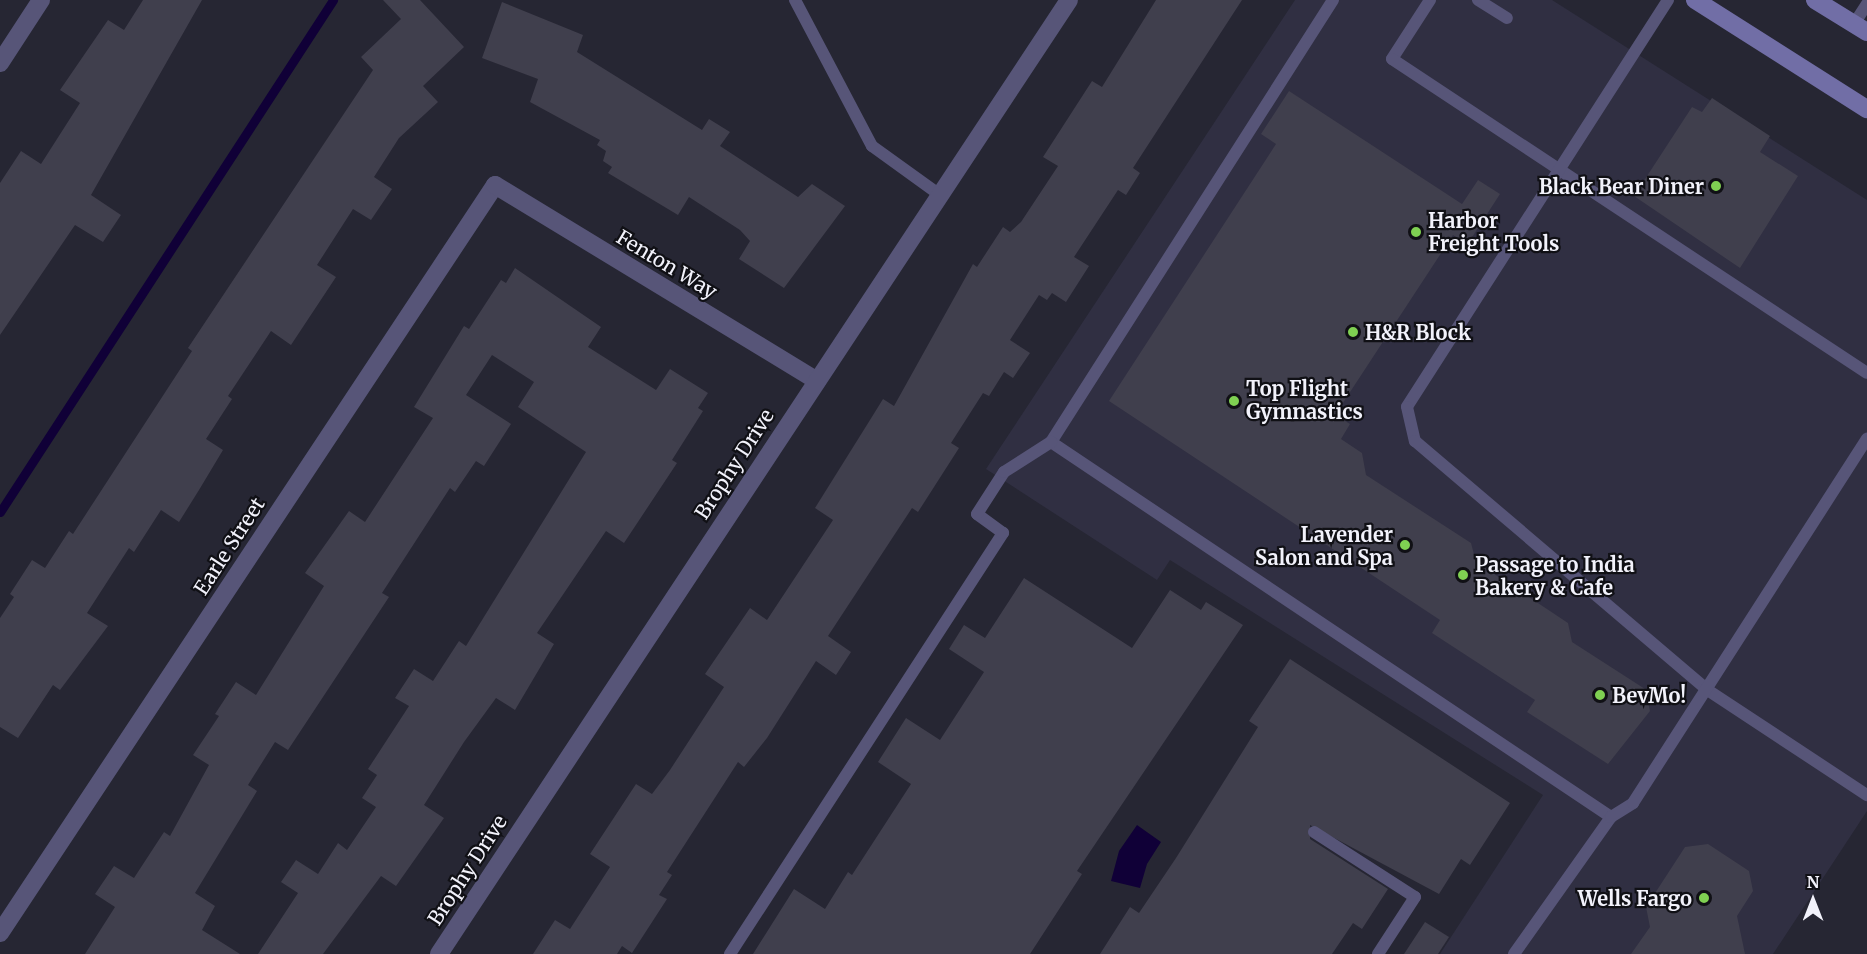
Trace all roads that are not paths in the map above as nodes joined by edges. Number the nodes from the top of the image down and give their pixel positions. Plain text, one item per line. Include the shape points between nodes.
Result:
1 (41, 0) edge
2 (795, 0) edge
3 (1069, 0) edge
4 (1333, 0) edge
5 (1430, 0) edge
6 (1478, 0) edge
7 (1668, 0) edge
8 (1695, 0) edge
9 (1815, 0) edge
10 (1867, 4) edge
11 (1507, 18) dead end
12 (1860, 28) edge
13 (0, 63) edge
14 (1867, 109) edge
15 (1559, 170) junction
16 (495, 185) joint
17 (940, 195) junction
18 (1867, 373) edge
19 (817, 381) junction
20 (1867, 439) edge
21 (1051, 442) junction
22 (1706, 689) junction
23 (1867, 795) edge
24 (1611, 817) junction
25 (1314, 832) dead end
26 (0, 933) edge
27 (439, 954) edge
28 (730, 954) edge
29 (1378, 954) edge
30 (1514, 954) edge

1 - 13 street
2 - 17 lane via 867,140
3 - 17 street, Brophy Drive
4 - 21 lane
5 - 15 lane via 1392,59
6 - 11 lane
7 - 15 lane
8 - 14 main road
9 - 12 main road
10 - 12 lane
15 - 18 lane
15 - 22 lane via 1407,407 1415,441
16 - 19 street, Fenton Way
16 - 26 street, Earle Street
17 - 19 street, Brophy Drive
19 - 27 street, Brophy Drive
20 - 22 lane
21 - 24 lane
21 - 28 lane via 1004,472 982,505 977,514 1003,533
22 - 23 lane
22 - 24 lane via 1633,803
24 - 30 lane
25 - 29 lane via 1415,897

